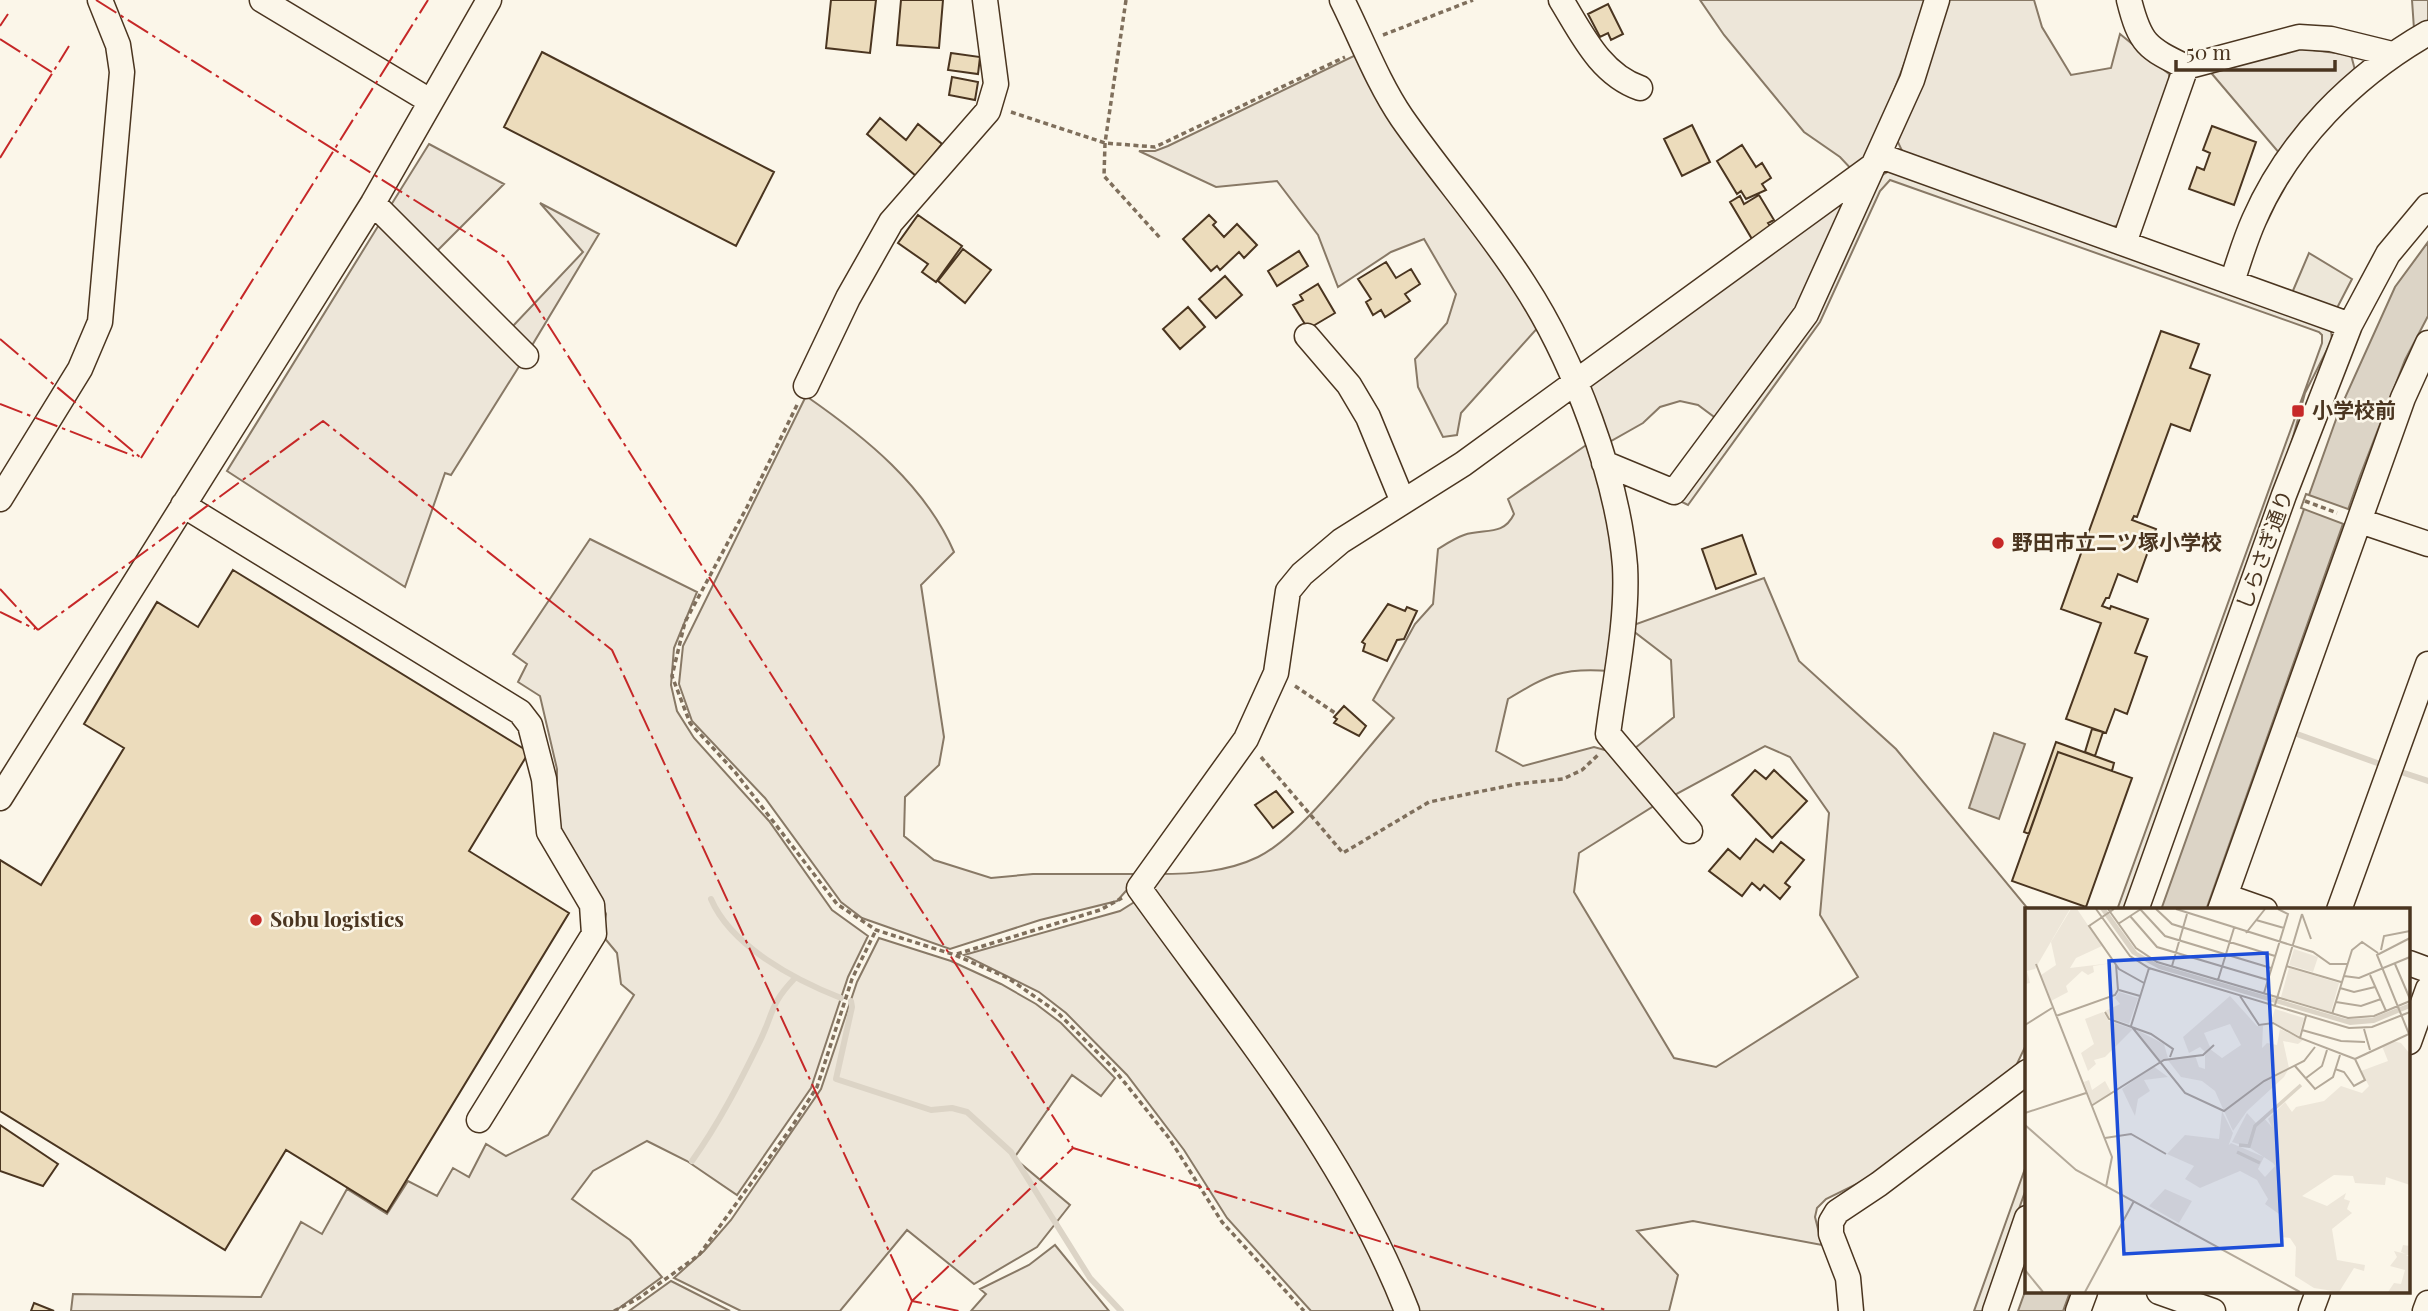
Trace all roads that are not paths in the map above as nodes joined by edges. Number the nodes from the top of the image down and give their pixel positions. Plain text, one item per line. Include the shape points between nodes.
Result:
1 (100, 0) edge
2 (262, 0) edge
3 (489, 0) edge
4 (985, 0) edge
5 (1342, 0) edge
6 (1561, 0) edge
7 (1937, 0) edge
8 (2129, 0) edge
9 (2428, 33) edge
10 (2392, 54) junction
11 (2186, 67) junction
12 (1640, 88) dead end
13 (430, 101) junction
14 (1876, 160) junction
15 (373, 203) junction
16 (2428, 206) edge
17 (2124, 243) junction
18 (2232, 282) junction
19 (2350, 325) junction
20 (1307, 336) dead end
21 (2428, 343) edge
22 (526, 356) dead end
23 (1573, 382) junction
24 (806, 386) road end
25 (1604, 463) junction
26 (0, 499) edge
27 (1403, 502) junction
28 (183, 505) junction
29 (2354, 519) junction
30 (2428, 544) edge
31 (2428, 664) edge
32 (0, 798) edge
33 (1690, 831) dead end
34 (2223, 903) edge
35 (2137, 908) edge
36 (2252, 908) edge
37 (2340, 908) edge
38 (2410, 963) edge
39 (2428, 970) edge
40 (2428, 989) edge
41 (2410, 1039) edge
42 (2025, 1074) edge
43 (479, 1121) dead end
44 (2025, 1224) edge
45 (2084, 1294) edge
46 (2167, 1294) edge
47 (2317, 1294) edge
48 (2205, 1303) edge
49 (2428, 1303) edge
50 (1407, 1311) edge
51 (1851, 1311) edge
52 (1995, 1311) edge
53 (2078, 1311) edge
54 (2311, 1311) edge
55 (2425, 1311) edge

1 - 26 street via 118,45 122,72 100,322 80,369
2 - 13 street
3 - 13 street
4 - 24 street via 996,84 988,111 891,222
5 - 23 street via 1400,116 1525,284
6 - 12 street via 1605,65
7 - 14 street via 1912,80
8 - 11 street via 2142,39
9 - 10 street
10 - 11 street via 2331,39 2298,37
10 - 18 street via 2357,81 2309,131 2254,220
11 - 17 street
13 - 15 street
14 - 17 street
14 - 23 street
14 - 25 street via 1806,314 1674,492
15 - 22 street
15 - 28 street
16 - 19 street, しらさぎ通り via 2388,254
17 - 18 street
18 - 19 street
19 - 35 street, しらさぎ通り via 2284,495
20 - 27 street via 1349,385 1368,417
21 - 29 street
23 - 25 street
23 - 27 street via 1463,464
25 - 33 street via 1625,567 1608,734
27 - 50 street via 1341,541 1288,591 1276,673 1246,739 1139,888 1260,1050 1321,1144 1391,1271
28 - 32 street
28 - 43 street via 520,712 530,724 544,779 549,832 592,905 594,934
29 - 30 street
29 - 34 street
31 - 37 street
34 - 36 street
38 - 39 street
40 - 41 street
42 - 51 street via 1837,1212 1831,1234 1848,1278
44 - 52 street
45 - 53 street
46 - 48 street
47 - 54 street
49 - 55 street

